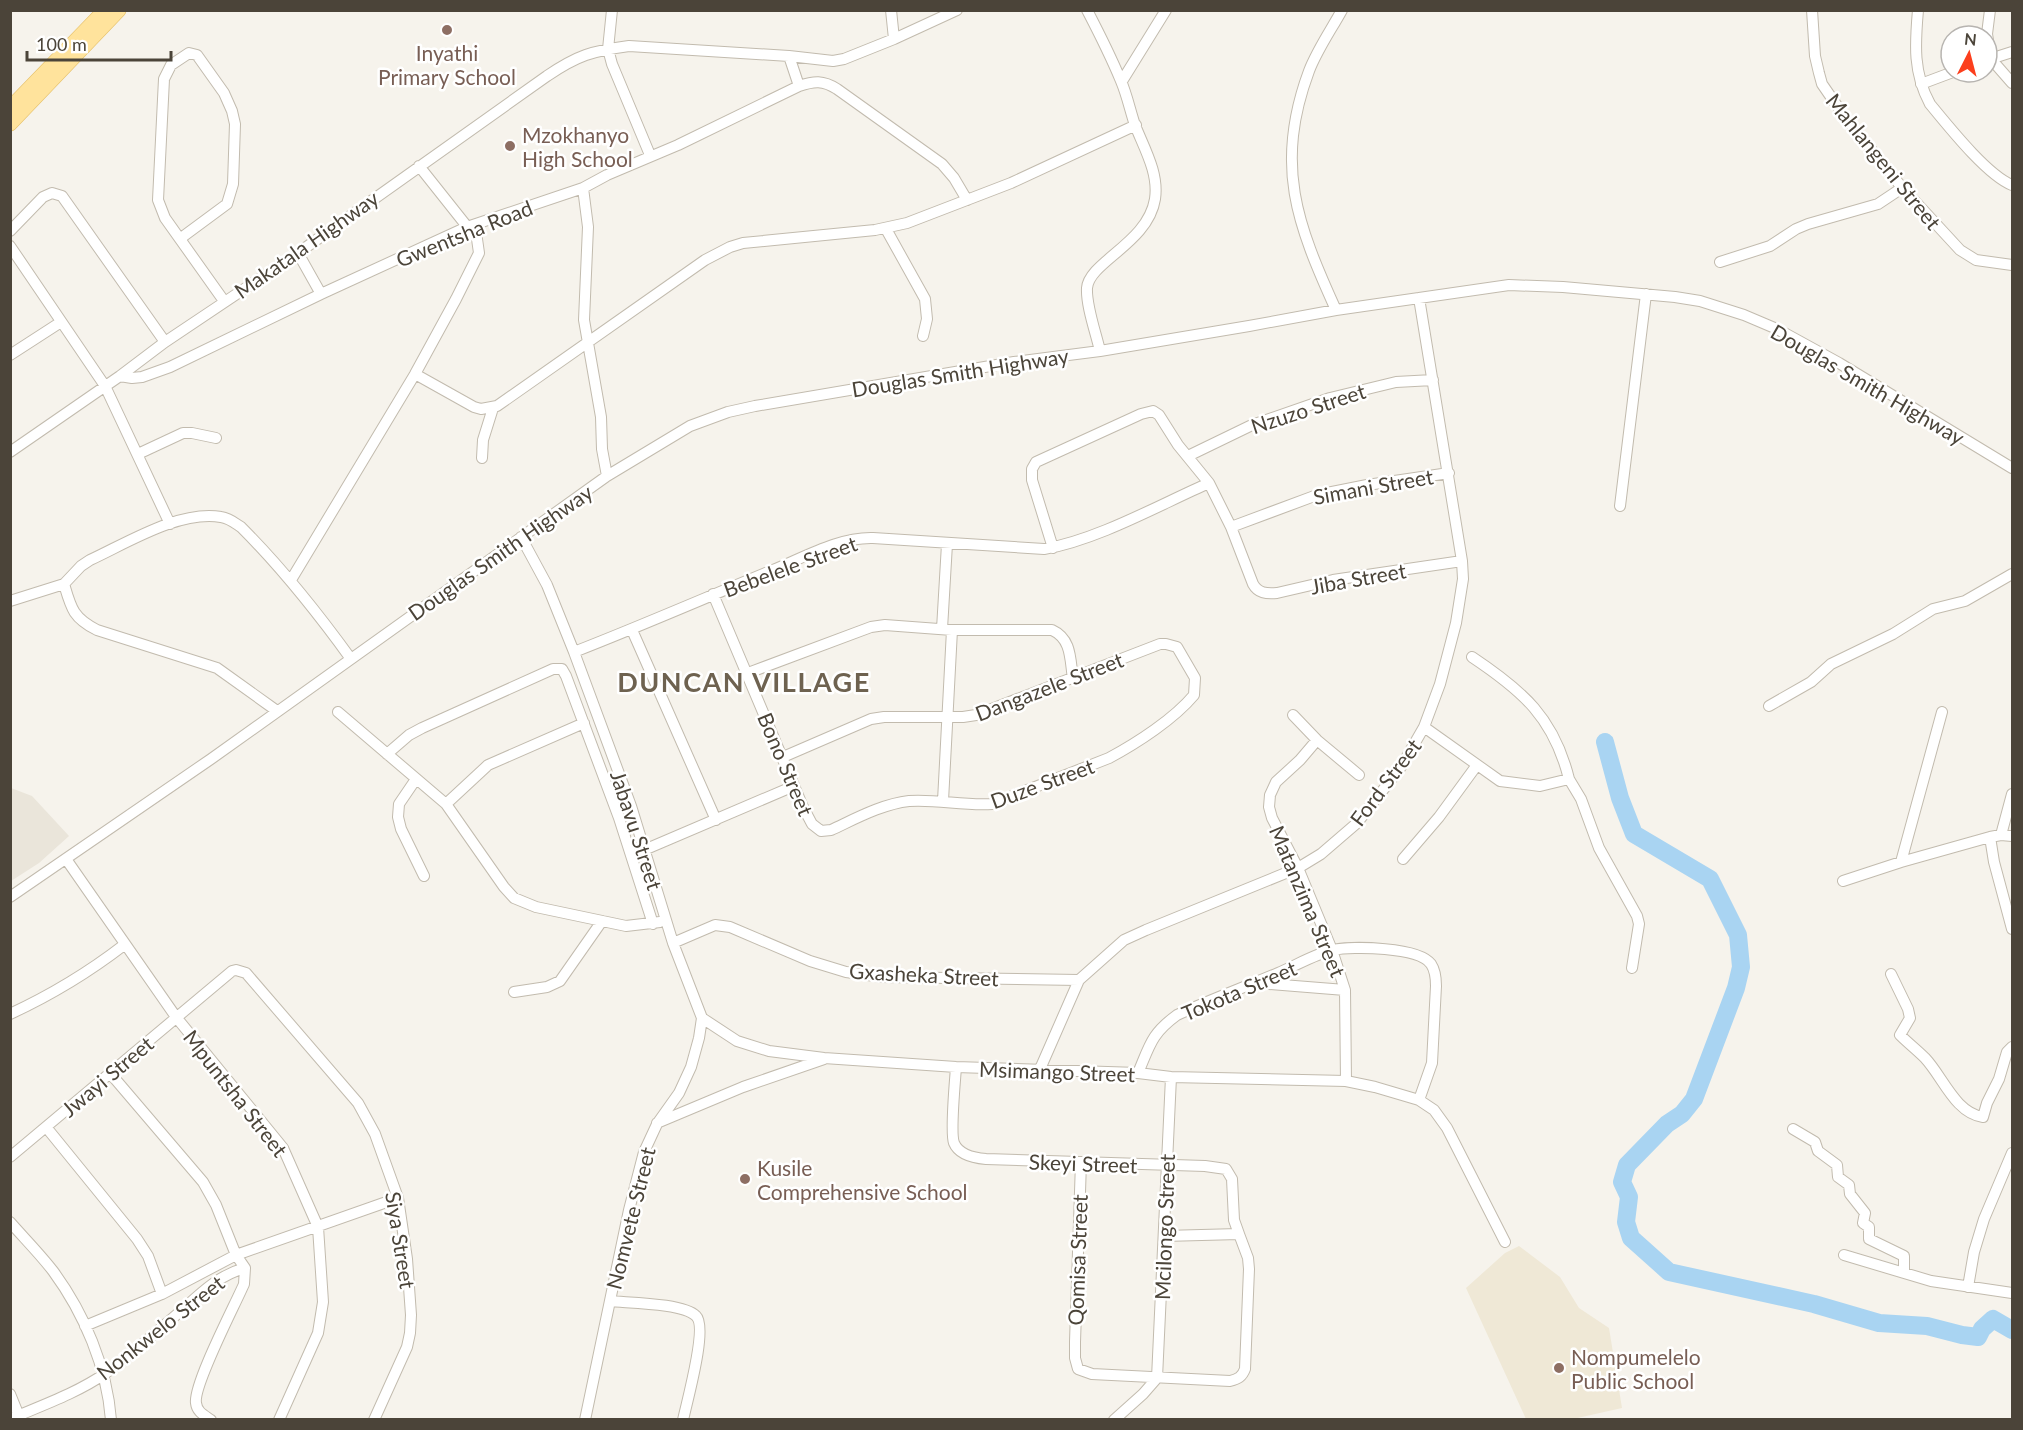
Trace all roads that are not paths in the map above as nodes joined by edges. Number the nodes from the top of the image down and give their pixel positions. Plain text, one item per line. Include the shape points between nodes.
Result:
1 (105, 10) edge
2 (119, 10) edge
3 (612, 10) edge
4 (891, 10) edge
5 (957, 10) edge
6 (1087, 10) edge
7 (1166, 10) edge
8 (1342, 10) edge
9 (1812, 10) edge
10 (1918, 10) edge
11 (894, 39) junction
12 (608, 49) junction
13 (789, 56) junction
14 (1999, 69) edge
15 (1939, 77) edge
16 (1122, 81) junction
17 (2013, 83) edge
18 (1921, 84) junction
19 (799, 86) junction
20 (10, 108) edge
21 (10, 124) edge
22 (1136, 125) junction
23 (650, 155) junction
24 (419, 166) junction
25 (2013, 185) edge
26 (583, 188) junction
27 (1902, 189) junction
28 (967, 200) junction
29 (467, 228) junction
30 (886, 228) junction
31 (10, 231) edge
32 (181, 238) junction
33 (10, 246) edge
34 (298, 253) junction
35 (1720, 262) dead end
36 (2013, 265) edge
37 (321, 294) junction
38 (1642, 294) junction
39 (1419, 298) junction
40 (224, 302) junction
41 (1336, 310) junction
42 (61, 322) junction
43 (923, 336) dead end
44 (165, 342) junction
45 (586, 343) junction
46 (1100, 351) junction
47 (10, 355) edge
48 (415, 374) junction
49 (120, 376) junction
50 (1433, 380) junction
51 (105, 386) junction
52 (493, 408) junction
53 (216, 438) dead end
54 (10, 452) edge
55 (138, 454) junction
56 (1188, 456) junction
57 (482, 458) dead end
58 (2013, 468) edge
59 (1449, 473) junction
60 (606, 476) junction
61 (1209, 483) junction
62 (1620, 506) dead end
63 (170, 524) junction
64 (1231, 527) junction
65 (521, 537) junction
66 (947, 544) junction
67 (1053, 548) junction
68 (1462, 561) junction
69 (2013, 574) edge
70 (291, 580) junction
71 (64, 584) junction
72 (713, 594) junction
73 (10, 602) edge
74 (632, 630) junction
75 (947, 630) junction
76 (574, 652) junction
77 (1472, 657) dead end
78 (351, 658) junction
79 (748, 673) junction
80 (1195, 678) joint
81 (1072, 679) junction
82 (1770, 706) dead end
83 (277, 711) junction
84 (338, 712) dead end
85 (1942, 712) dead end
86 (1293, 715) dead end
87 (948, 718) junction
88 (584, 723) junction
89 (1424, 727) junction
90 (1317, 740) junction
91 (387, 754) junction
92 (783, 757) junction
93 (1477, 765) junction
94 (1359, 776) dead end
95 (416, 779) junction
96 (1569, 779) junction
97 (794, 786) junction
98 (2013, 794) edge
99 (943, 801) junction
100 (446, 804) junction
101 (716, 820) junction
102 (821, 831) joint
103 (2007, 836) edge
104 (1990, 837) junction
105 (644, 850) junction
106 (66, 859) junction
107 (1403, 859) dead end
108 (1900, 862) junction
109 (1298, 868) junction
110 (424, 876) dead end
111 (1843, 881) dead end
112 (10, 897) edge
113 (602, 921) junction
114 (666, 921) junction
115 (654, 924) junction
116 (2013, 928) edge
117 (673, 943) junction
118 (124, 945) junction
119 (1332, 950) junction
120 (1632, 968) dead end
121 (232, 971) joint
122 (1891, 974) dead end
123 (1079, 980) junction
124 (1255, 983) junction
125 (1345, 990) junction
126 (514, 993) dead end
127 (10, 1014) edge
128 (176, 1017) junction
129 (702, 1018) junction
130 (2013, 1047) edge
131 (824, 1058) junction
132 (956, 1067) junction
133 (1040, 1069) junction
134 (110, 1073) junction
135 (1138, 1073) junction
136 (1171, 1077) junction
137 (1346, 1081) junction
138 (1419, 1100) junction
139 (657, 1124) junction
140 (46, 1128) junction
141 (1793, 1129) dead end
142 (2013, 1153) edge
143 (10, 1157) edge
144 (1081, 1162) junction
145 (1166, 1166) junction
146 (2007, 1180) edge
147 (398, 1198) junction
148 (10, 1222) edge
149 (318, 1227) junction
150 (1239, 1234) junction
151 (1164, 1236) junction
152 (1505, 1242) dead end
153 (236, 1255) junction
154 (1844, 1255) dead end
155 (245, 1268) junction
156 (1904, 1273) junction
157 (1968, 1287) junction
158 (2013, 1293) edge
159 (162, 1294) junction
160 (610, 1301) junction
161 (85, 1326) junction
162 (104, 1374) junction
163 (1157, 1378) junction
164 (10, 1394) edge
165 (15, 1418) edge
166 (111, 1419) edge
167 (211, 1419) edge
168 (279, 1419) edge
169 (374, 1419) edge
170 (585, 1419) edge
171 (683, 1419) edge
172 (1114, 1419) edge

1 - 20 main road
2 - 21 main road
3 - 12 street
4 - 11 street
5 - 11 street, Makatala Highway
6 - 16 street
7 - 16 street
8 - 41 street via 1310,69 1302,94 1292,171 1295,203 1304,234
9 - 27 street, Mahlangeni Street via 1815,56 1822,84
10 - 18 street via 1915,51
11 - 13 street, Makatala Highway via 838,61
12 - 13 street, Makatala Highway via 629,46
12 - 23 street
12 - 24 street, Makatala Highway via 564,64
13 - 19 street
14 - 17 street
15 - 18 street
16 - 22 street
18 - 25 street via 1930,104 1989,171
19 - 23 street, Gwentsha Road
19 - 28 street via 817,81 837,88 942,164
22 - 28 street
22 - 46 street via 1154,177 1155,200 1141,230 1090,276 1088,296
23 - 26 street, Gwentsha Road
24 - 29 street
24 - 34 street, Makatala Highway
26 - 29 street, Gwentsha Road
26 - 45 street via 588,227 583,308
27 - 35 street via 1878,204 1809,224 1770,246
27 - 36 street, Mahlangeni Street via 1971,258
28 - 30 street
29 - 37 street, Gwentsha Road
29 - 48 street via 479,242 479,253
30 - 43 street via 925,299 927,319
30 - 45 street via 730,247 705,260
31 - 44 street via 43,197 52,193 62,196
32 - 32 street via 165,218 158,200 164,79 171,65 189,52 197,55 232,111 233,184 227,204
32 - 40 street
33 - 42 street
34 - 37 street
34 - 40 street, Makatala Highway
37 - 49 street, Gwentsha Road via 170,367 142,377
38 - 39 street, Douglas Smith Highway via 1509,285
38 - 58 street, Douglas Smith Highway via 1700,301 1777,329
38 - 62 street
39 - 41 street, Douglas Smith Highway
39 - 50 street, Ford Street
40 - 44 street, Makatala Highway
41 - 46 street, Douglas Smith Highway
42 - 47 street
42 - 51 street
44 - 49 street, Makatala Highway
45 - 52 street
45 - 60 street via 601,417
46 - 60 street, Douglas Smith Highway via 1014,362 728,412 677,432
48 - 52 street via 474,407
48 - 70 street
49 - 51 street, Makatala Highway
50 - 56 street, Nzuzo Street via 1396,382 1330,398 1252,424
50 - 59 street, Ford Street
51 - 54 street, Makatala Highway
51 - 55 street
52 - 57 street
53 - 55 street via 183,433
55 - 63 street
56 - 61 street
56 - 67 street via 1152,411 1036,462 1032,480
59 - 64 street, Simani Street via 1317,495
59 - 68 street, Ford Street
60 - 65 street, Douglas Smith Highway
61 - 64 street
61 - 67 street, Bebelele Street
63 - 70 street via 186,518 221,516 232,520
63 - 71 street via 90,560
64 - 68 street, Jiba Street via 1255,588 1268,594
65 - 76 street, Jabavu Street via 547,585
65 - 78 street, Douglas Smith Highway
66 - 67 street, Bebelele Street
66 - 72 street, Bebelele Street via 855,538
66 - 75 street
68 - 89 street, Ford Street via 1463,579 1449,650
69 - 82 street via 1965,601 1933,609 1893,634 1831,664 1811,682
70 - 78 street
71 - 73 street
71 - 83 street via 72,609 82,623 217,668
72 - 74 street, Bebelele Street
72 - 79 street, Bono Street
74 - 76 street, Bebelele Street
74 - 101 street
75 - 79 street via 871,627
75 - 81 street via 1052,630 1066,640
75 - 87 street
76 - 105 street, Jabavu Street
77 - 96 street via 1512,685 1538,710 1564,758
78 - 83 street, Douglas Smith Highway
79 - 92 street, Bono Street
80 - 81 street, Dangazele Street via 1177,646 1166,644
80 - 99 street, Duze Street via 1194,695 1176,713 1109,758 992,804
81 - 87 street, Dangazele Street via 976,715
83 - 106 street, Douglas Smith Highway
84 - 91 street
85 - 108 street
86 - 90 street
87 - 92 street, Dangazele Street via 871,718
87 - 99 street
88 - 91 street via 564,671 559,668 422,728
88 - 100 street via 488,765
88 - 115 street
89 - 93 street
89 - 109 street, Ford Street via 1401,767 1357,823
90 - 94 street
90 - 109 street, Matanzima Street via 1276,782 1269,801 1272,818
91 - 95 street
92 - 97 street, Bono Street
93 - 96 street via 1500,781 1512,784 1540,786
93 - 107 street
95 - 100 street
95 - 110 street via 399,804 398,818
96 - 120 street via 1581,799 1599,848 1637,916
97 - 101 street
97 - 102 street, Bono Street via 812,824
98 - 103 street
99 - 102 street, Duze Street via 893,804
100 - 113 street via 514,898
101 - 105 street
103 - 104 street
104 - 108 street
104 - 116 street
105 - 114 street, Jabavu Street
106 - 112 street, Douglas Smith Highway
106 - 118 street, Mpuntsha Street
108 - 111 street
109 - 119 street, Matanzima Street
109 - 123 street, Ford Street via 1124,940
113 - 115 street via 626,926
113 - 126 street via 560,981
114 - 115 street
114 - 117 street, Jabavu Street
117 - 123 street, Gxasheka Street via 722,925 810,962 846,972 882,977
117 - 129 street, Jabavu Street
118 - 127 street via 94,968
118 - 128 street, Mpuntsha Street
119 - 124 street, Tokota Street
119 - 125 street, Matanzima Street
119 - 138 street via 1412,953 1431,963 1436,986 1432,1063
121 - 128 street, Jwayi Street
121 - 147 street, Siya Street via 252,978 358,1103 375,1134
122 - 130 street via 1910,1018 1900,1035 1926,1059 1958,1102 1974,1116 1983,1118 2007,1052
123 - 133 street, Ford Street
124 - 125 street
124 - 135 street, Tokota Street via 1177,1015 1161,1027
125 - 137 street, Matanzima Street
128 - 134 street, Jwayi Street
128 - 149 street, Mpuntsha Street via 283,1148
129 - 131 street, Msimango Street via 736,1041 769,1051
129 - 139 street via 691,1067
131 - 132 street, Msimango Street
131 - 139 street, Nomvete Street
132 - 133 street, Msimango Street
132 - 144 street, Skeyi Street via 953,1137 964,1154 986,1159
133 - 135 street, Msimango Street
134 - 140 street, Jwayi Street
134 - 153 street via 203,1182
135 - 136 street, Msimango Street
136 - 137 street, Msimango Street
136 - 145 street, Mcilongo Street
137 - 138 street, Msimango Street
138 - 152 street via 1434,1110 1447,1128
139 - 160 street, Nomvete Street via 644,1152 628,1210
140 - 143 street, Jwayi Street
140 - 159 street via 137,1239
141 - 156 street via 1815,1142 1818,1151 1837,1165 1838,1177 1849,1185 1850,1194 1865,1213 1863,1223 1869,1227 1869,1239 1904,1256
142 - 146 street
144 - 145 street, Skeyi Street
144 - 163 street, Qomisa Street via 1075,1358 1078,1369
145 - 150 street, Skeyi Street via 1226,1169 1232,1179 1234,1220
145 - 151 street, Mcilongo Street
146 - 157 street via 1984,1219
147 - 149 street, Nonkwelo Street
147 - 169 street, Siya Street via 407,1259 410,1333
148 - 161 street via 53,1271
149 - 153 street, Nonkwelo Street
149 - 168 street, Mpuntsha Street via 323,1302 318,1333
150 - 151 street
150 - 163 street via 1249,1269 1245,1369 1240,1377 1230,1381
151 - 163 street, Mcilongo Street
153 - 155 street
153 - 159 street, Nonkwelo Street
154 - 156 street
155 - 162 street, Nonkwelo Street via 213,1283
155 - 167 street via 244,1284 197,1390 198,1410
156 - 157 street
157 - 158 street
159 - 161 street, Nonkwelo Street
160 - 170 street, Nomvete Street
160 - 171 street via 663,1305 698,1317 701,1332
161 - 162 street
162 - 165 street, Nonkwelo Street
162 - 166 street
163 - 172 street
164 - 165 street

